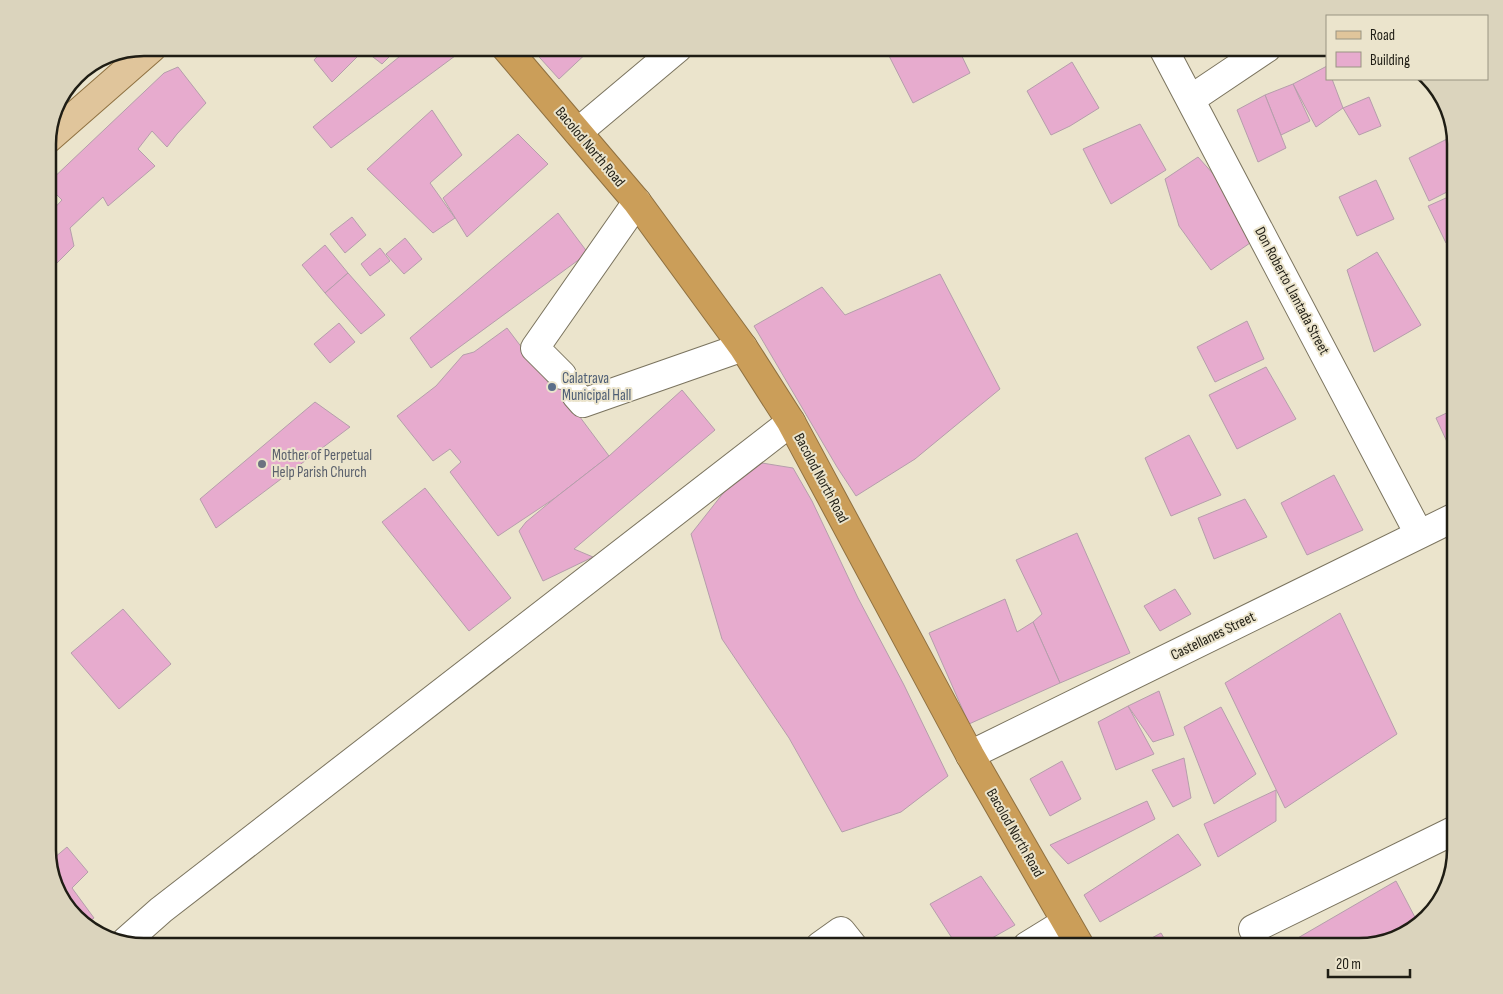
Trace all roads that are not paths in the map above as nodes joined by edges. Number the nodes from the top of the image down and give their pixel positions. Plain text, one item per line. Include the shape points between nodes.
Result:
1 (143, 56) edge
2 (513, 56) edge
3 (668, 56) edge
4 (1167, 56) edge
5 (1254, 56) edge
6 (1191, 99) junction
7 (57, 131) edge
8 (578, 132) junction
9 (637, 202) junction
10 (743, 347) junction
11 (791, 422) junction
12 (1447, 521) edge
13 (1419, 534) junction
14 (970, 754) junction
15 (1447, 834) edge
16 (1066, 922) junction
17 (1253, 929) dead end
18 (131, 937) edge
19 (832, 938) edge
20 (846, 938) edge
21 (1040, 938) edge
22 (1075, 938) edge

1 - 7 main road
2 - 8 highway, Bacolod North Road
3 - 8 street
4 - 6 street, Don Roberto Llantada Street
5 - 6 street
6 - 13 street, Don Roberto Llantada Street
8 - 9 highway, Bacolod North Road
9 - 10 highway, Bacolod North Road
9 - 10 street via 535,348 583,403
10 - 11 highway, Bacolod North Road
11 - 14 highway, Bacolod North Road
11 - 18 street via 161,910
12 - 13 street, Castellanes Street
13 - 14 street, Castellanes Street
14 - 16 highway, Bacolod North Road
15 - 17 street
16 - 21 street
16 - 22 highway, Bacolod North Road
19 - 20 street via 841,932

